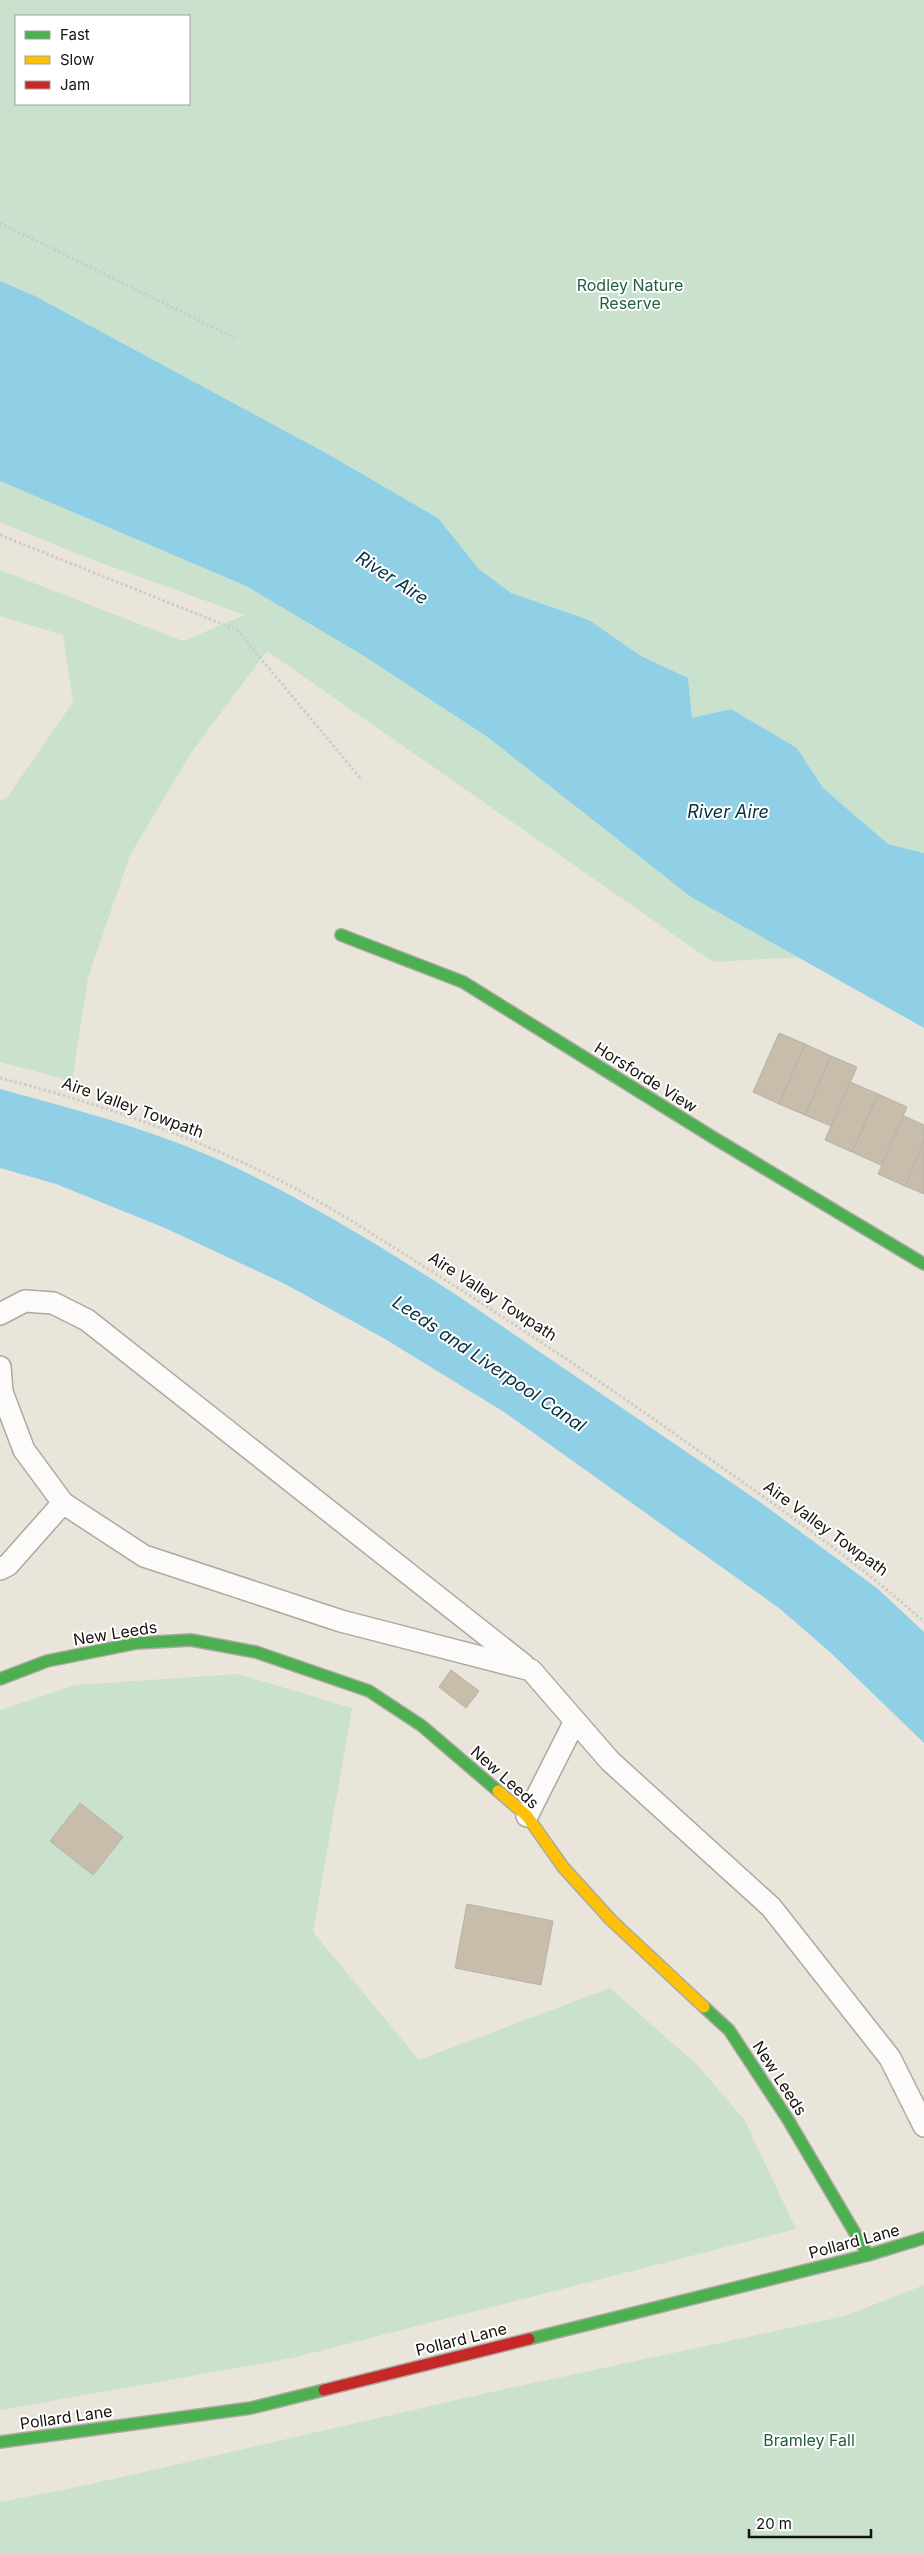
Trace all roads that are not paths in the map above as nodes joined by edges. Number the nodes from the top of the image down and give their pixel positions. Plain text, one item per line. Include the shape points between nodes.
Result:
1 (342, 935) dead end
2 (924, 1264) edge
3 (0, 1314) edge
4 (0, 1367) edge
5 (63, 1503) junction
6 (0, 1569) edge
7 (530, 1670) junction
8 (0, 1678) edge
9 (575, 1721) junction
10 (527, 1816) junction
11 (924, 2126) edge
12 (924, 2238) edge
13 (868, 2254) junction
14 (0, 2442) edge

1 - 2 street, Horsforde View via 463,982
3 - 7 lane via 25,1302 53,1303 87,1320
4 - 5 lane via 2,1392 24,1450
5 - 6 lane via 8,1565
5 - 7 lane via 144,1556 341,1621
7 - 9 lane
8 - 10 street, New Leeds via 47,1662 137,1643 191,1640 256,1652 368,1691 422,1726
9 - 10 lane
9 - 11 lane via 610,1761 771,1907 890,2058
10 - 13 street, New Leeds via 563,1867 611,1920 729,2030 787,2118
12 - 13 street, Pollard Lane
13 - 14 street, Pollard Lane via 251,2408

